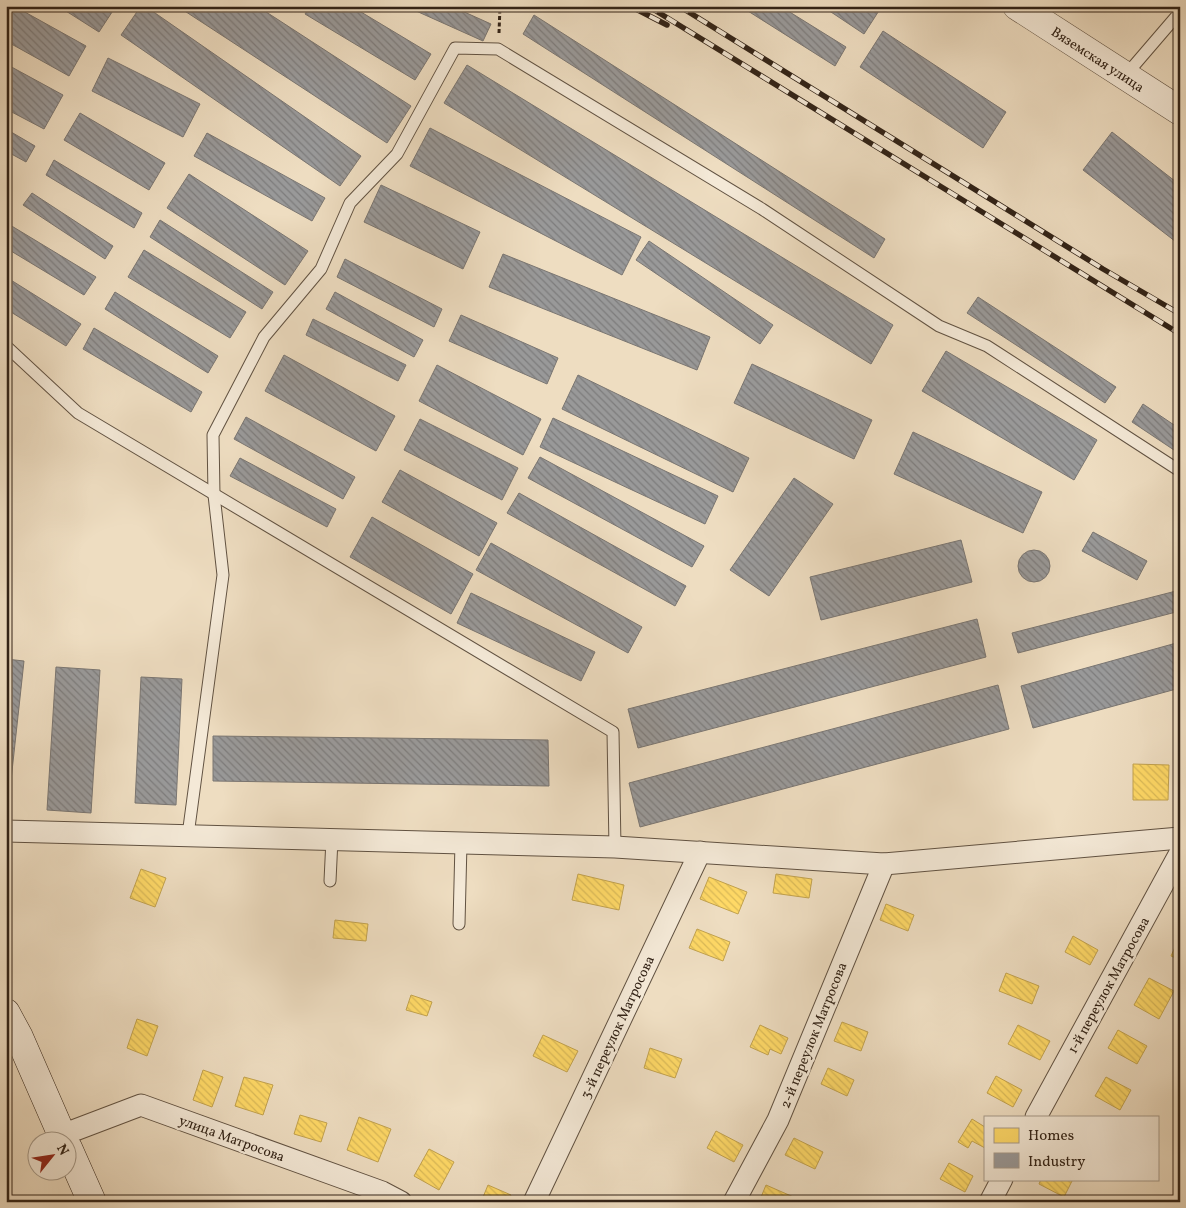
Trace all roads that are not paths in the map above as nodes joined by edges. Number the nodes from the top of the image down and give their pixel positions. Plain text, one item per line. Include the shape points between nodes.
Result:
1 (1017, 6) edge
2 (1180, 12) edge
3 (1126, 76) junction
4 (1180, 111) edge
5 (6, 346) edge
6 (1180, 471) edge
7 (214, 494) junction
8 (6, 831) edge
9 (188, 836) junction
10 (1180, 838) edge
11 (332, 839) junction
12 (461, 843) junction
13 (616, 847) junction
14 (700, 852) junction
15 (1180, 853) edge
16 (884, 864) junction
17 (330, 882) dead end
18 (459, 924) dead end
19 (6, 1013) edge
20 (1037, 1116) edge
21 (60, 1130) edge
22 (78, 1135) edge
23 (78, 1170) edge
24 (1001, 1180) edge
25 (92, 1202) edge
26 (401, 1202) edge
27 (534, 1202) edge
28 (734, 1202) edge
29 (990, 1202) edge

1 - 3 main road, Вяземская улица
2 - 3 lane
3 - 4 main road, Вяземская улица
5 - 7 lane via 78,413
6 - 7 lane via 987,346 939,326 762,209 498,49 455,48 397,154 350,203 321,268 264,337 213,435
7 - 9 lane via 223,575
7 - 13 lane via 613,732
8 - 9 street
9 - 11 street
10 - 16 street
11 - 12 street
11 - 17 lane
12 - 13 street
12 - 18 lane
13 - 14 street
14 - 16 street
14 - 27 street, 3-й переулок Матросова
15 - 20 street, 1-й переулок Матросова
16 - 28 street, 2-й переулок Матросова via 778,1120
19 - 21 main road
22 - 26 street, улица Матросова via 140,1105 382,1192
23 - 25 main road
24 - 29 street

